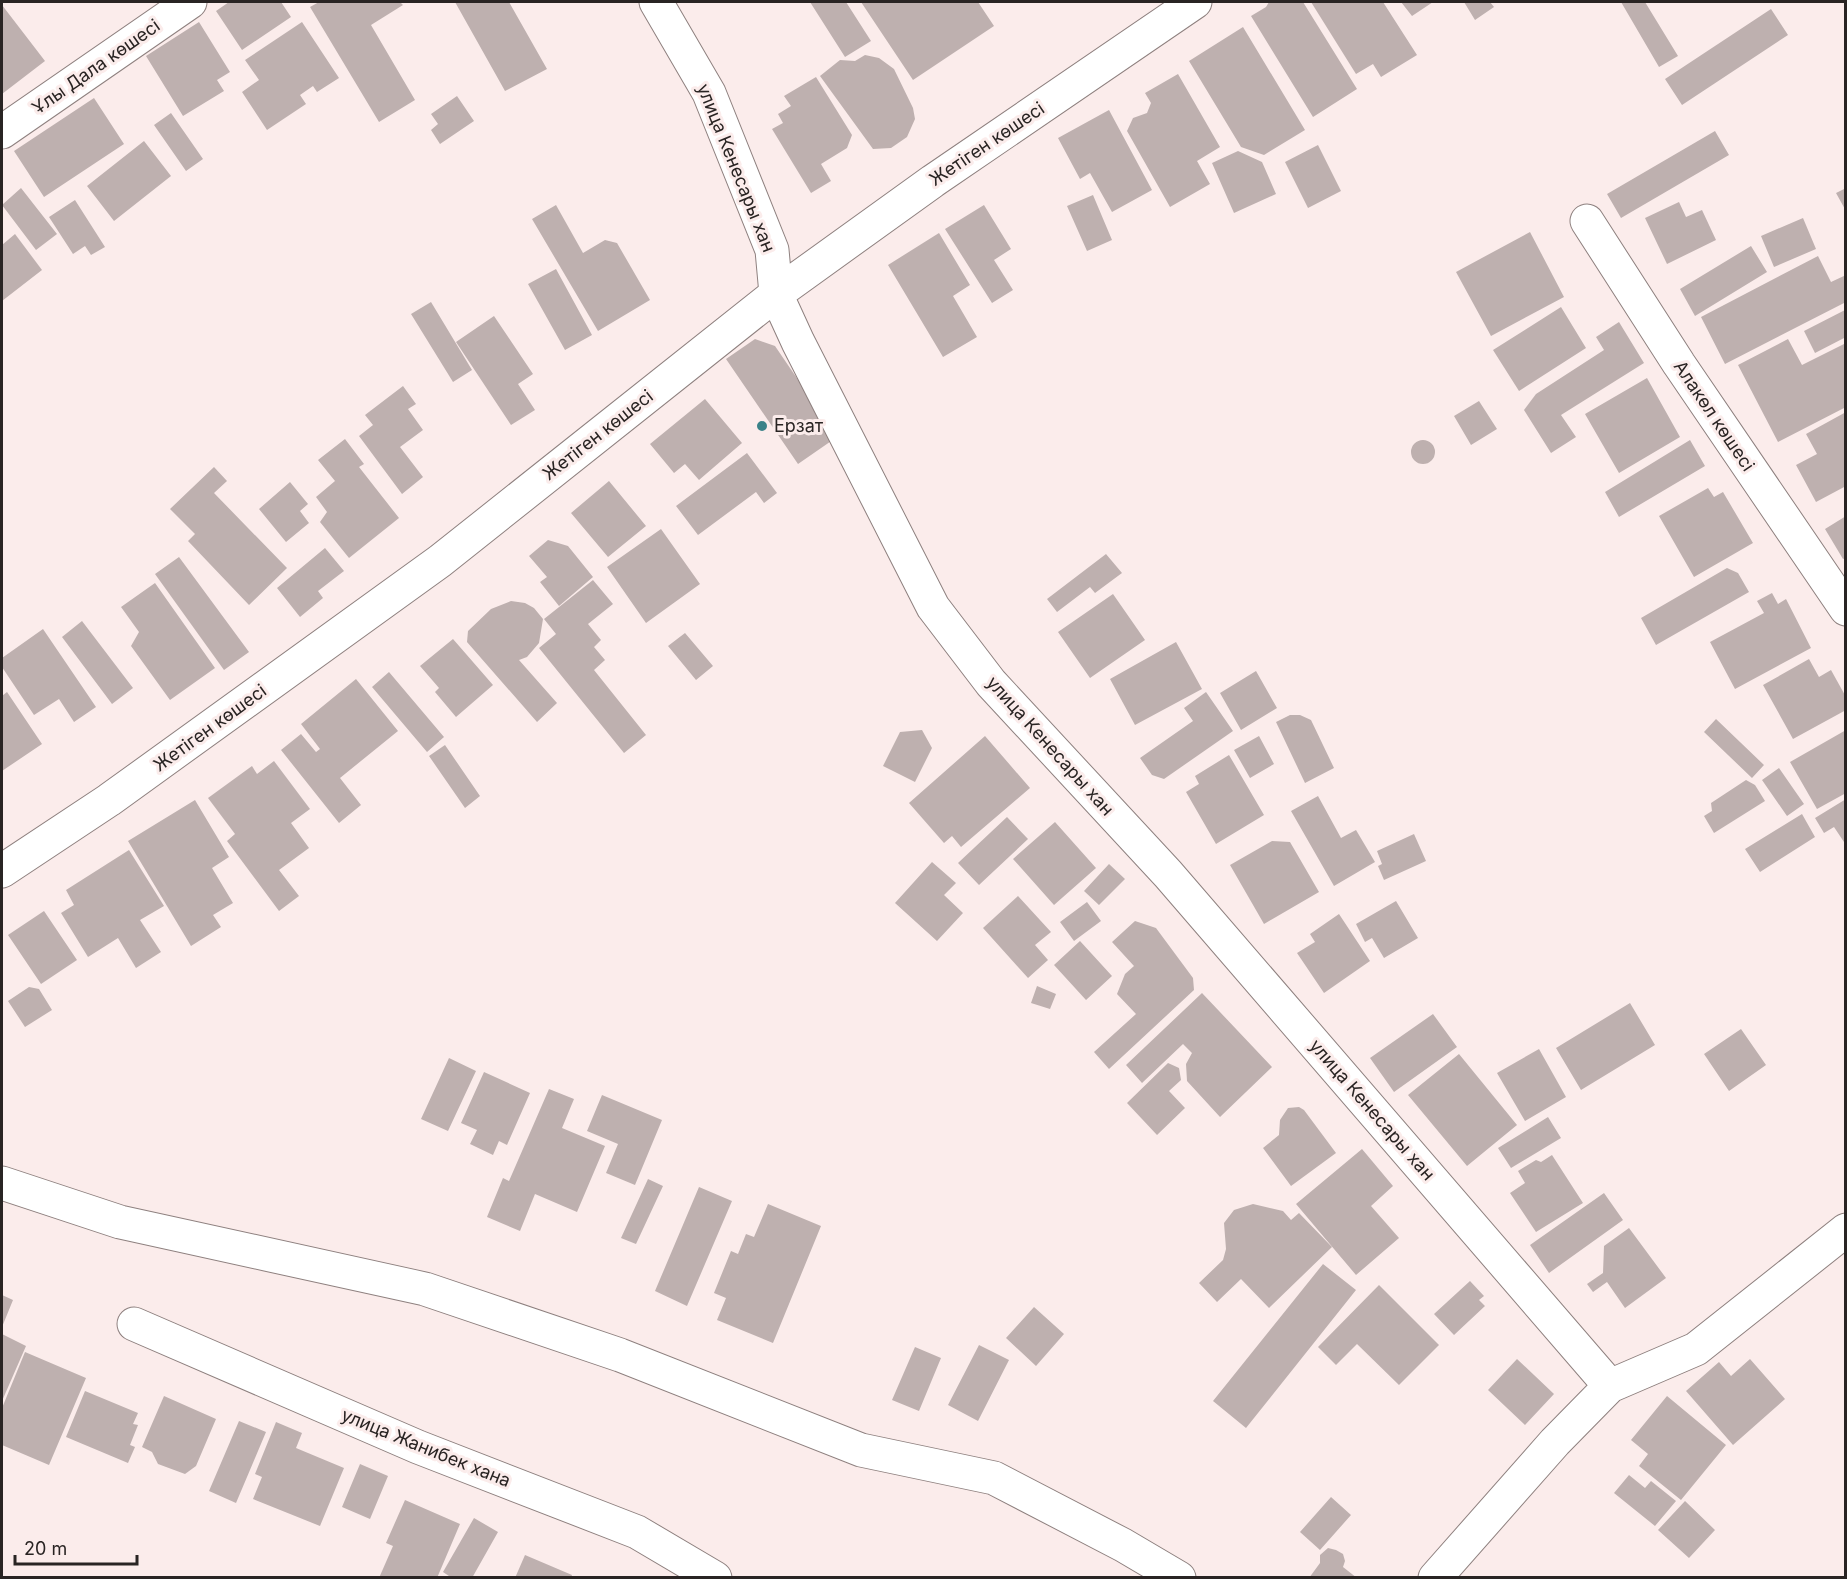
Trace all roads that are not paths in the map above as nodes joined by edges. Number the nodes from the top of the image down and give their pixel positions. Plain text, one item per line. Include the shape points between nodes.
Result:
1 (190, 2) edge
2 (656, 2) edge
3 (1195, 2) edge
4 (2, 132) edge
5 (1587, 220) dead end
6 (776, 294) junction
7 (1845, 609) edge
8 (2, 871) edge
9 (2, 1183) edge
10 (1845, 1230) edge
11 (134, 1324) dead end
12 (1610, 1386) junction
13 (715, 1578) edge
14 (1179, 1578) edge
15 (1435, 1578) edge

1 - 4 street, Ұлы Дала көшесі
2 - 6 street, улица Кенесары хан via 709,93 772,250
3 - 6 street, Жетіген көшесі
5 - 7 street, Алакөл көшесі
6 - 8 street, Жетіген көшесі via 440,561 109,800
6 - 12 street, улица Кенесары хан via 933,607 991,683 1168,874
9 - 14 street via 120,1222 425,1289 620,1355 861,1450 994,1478
10 - 12 street via 1696,1349
11 - 13 street, улица Жанибек хана via 418,1447 637,1532
12 - 15 street

